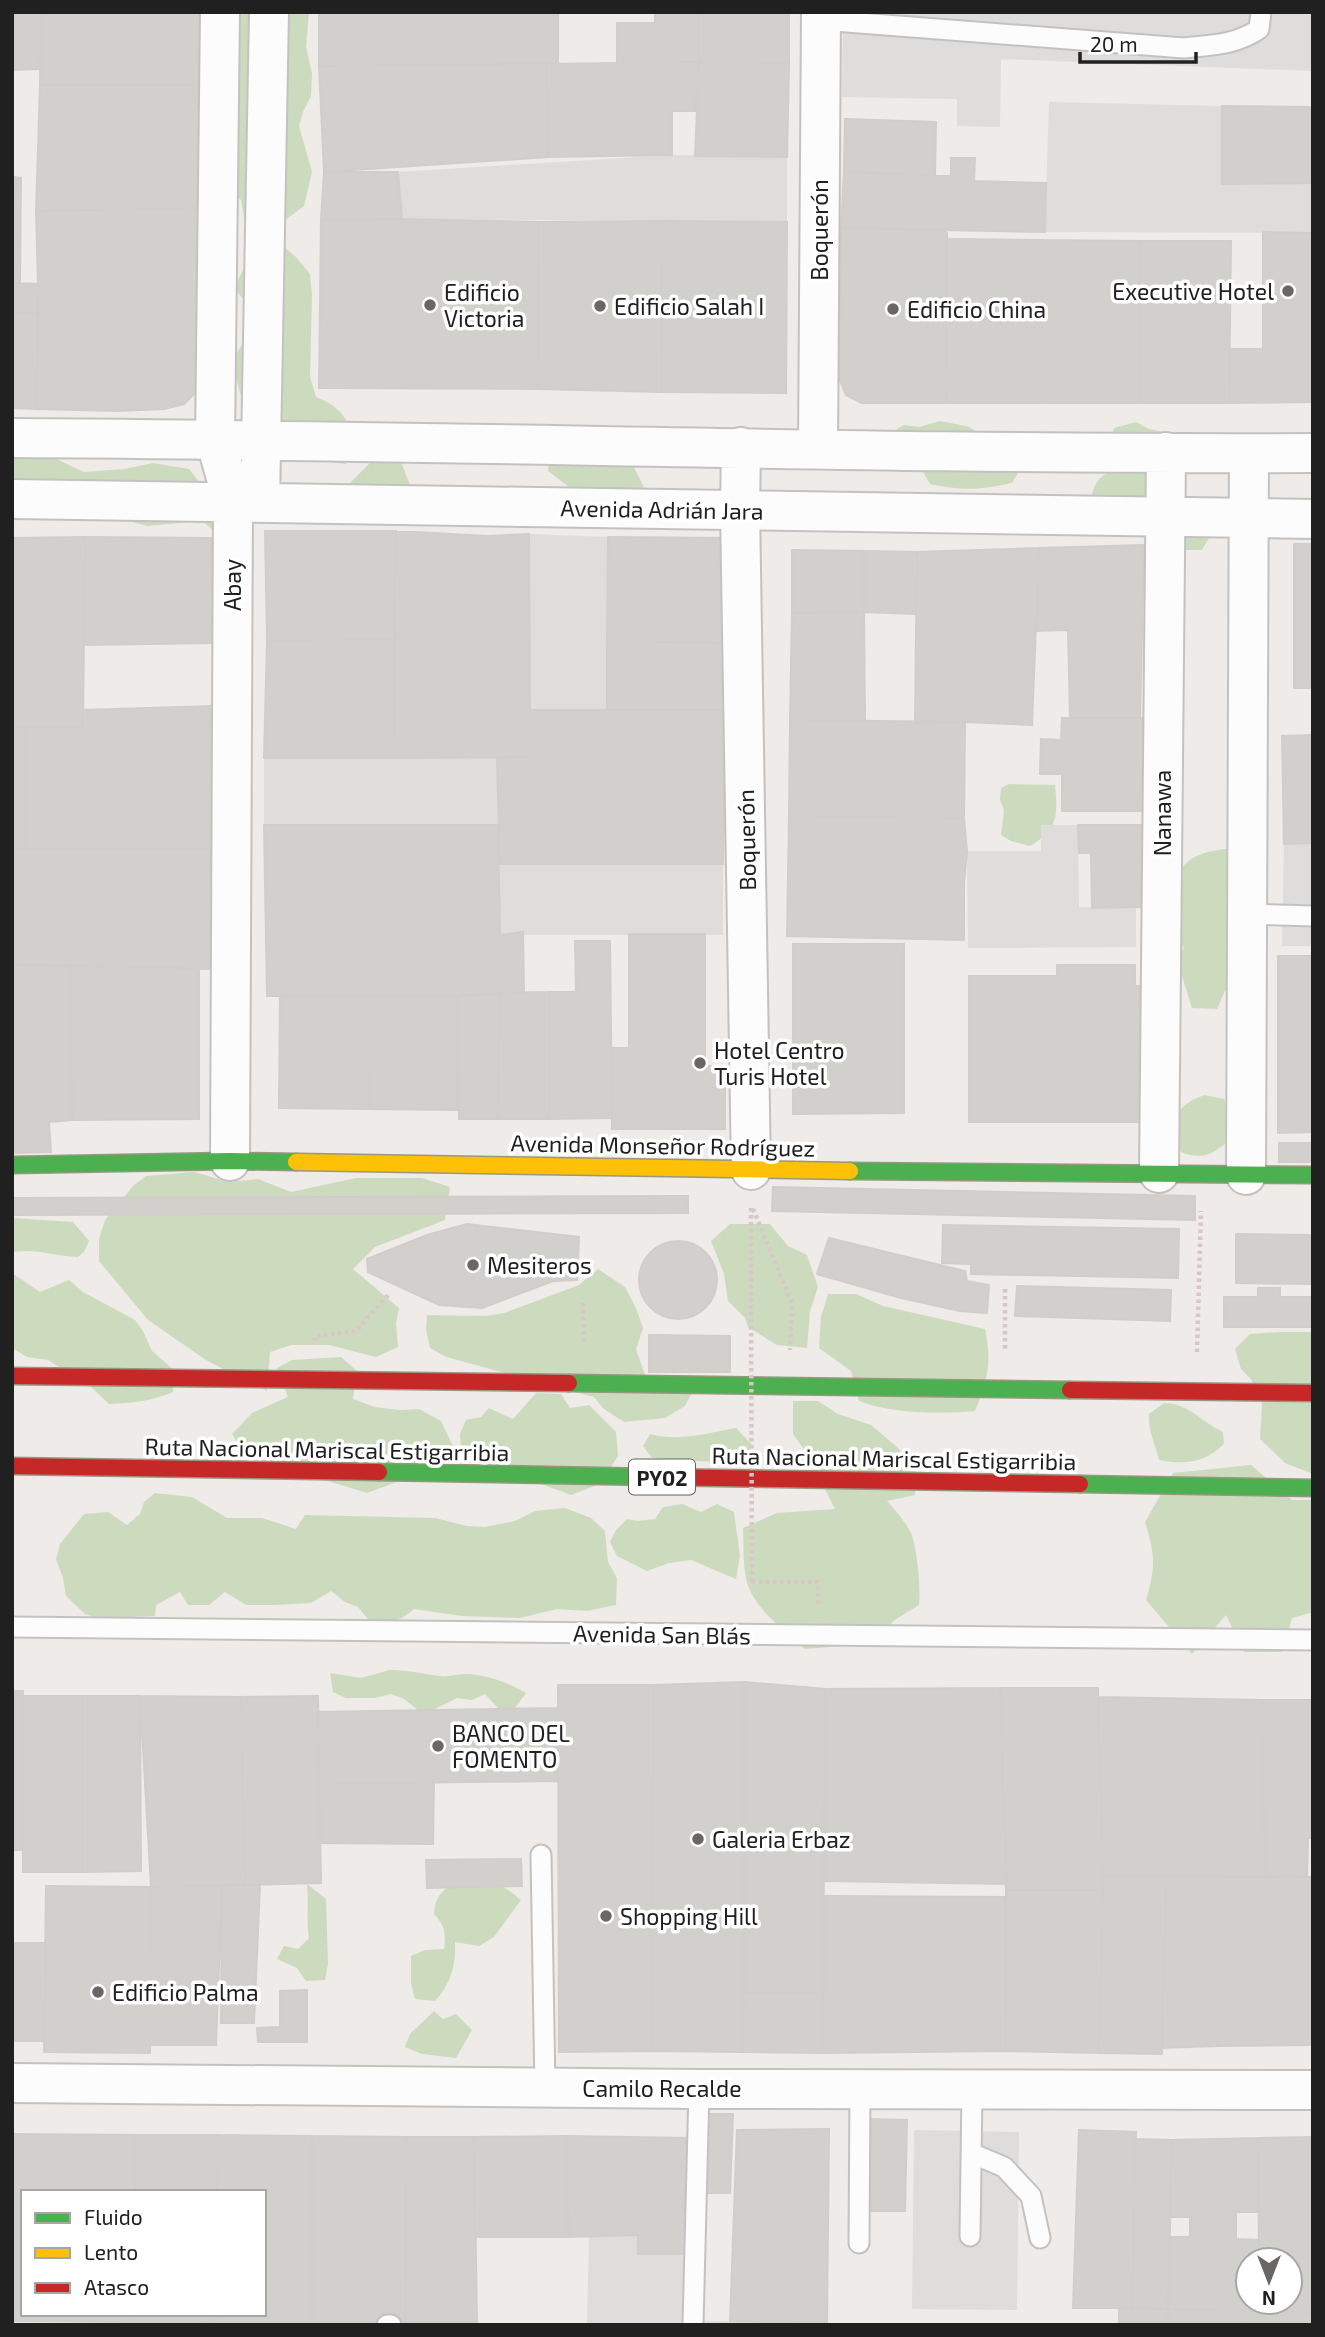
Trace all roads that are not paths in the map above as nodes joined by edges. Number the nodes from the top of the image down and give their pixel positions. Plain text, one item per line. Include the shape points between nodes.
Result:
1 (220, 12) edge
2 (269, 12) edge
3 (1261, 12) edge
4 (821, 16) edge
5 (12, 438) edge
6 (215, 439) junction
7 (261, 439) junction
8 (741, 447) junction
9 (818, 449) junction
10 (1166, 452) junction
11 (1313, 453) edge
12 (1249, 454) junction
13 (12, 499) edge
14 (246, 503) junction
15 (740, 510) junction
16 (1165, 517) junction
17 (1250, 519) junction
18 (1313, 519) edge
19 (1247, 914) junction
20 (1313, 916) edge
21 (230, 1161) junction
22 (12, 1165) edge
23 (751, 1170) junction
24 (1160, 1173) junction
25 (1245, 1175) junction
26 (1313, 1175) edge
27 (12, 1376) edge
28 (1313, 1393) edge
29 (12, 1466) edge
30 (1313, 1488) edge
31 (12, 1627) edge
32 (1313, 1640) edge
33 (541, 1855) dead end
34 (12, 2083) edge
35 (545, 2088) junction
36 (699, 2089) junction
37 (860, 2089) junction
38 (972, 2090) junction
39 (1313, 2090) edge
40 (971, 2153) junction
41 (970, 2236) dead end
42 (1040, 2238) dead end
43 (859, 2243) dead end
44 (693, 2325) edge

1 - 6 street, Abay
2 - 7 street, Abay
3 - 4 lane via 1259,29 1245,39 1184,48
4 - 9 street, Boquerón
5 - 6 street
6 - 7 street
6 - 14 street, Abay
7 - 8 street
7 - 14 street, Abay
8 - 9 street
8 - 15 street, Boquerón
9 - 10 street
10 - 12 street
10 - 16 street, Nanawa
11 - 12 street
12 - 17 street
13 - 14 street, Avenida Adrián Jara
14 - 15 street, Avenida Adrián Jara
14 - 21 street, Abay
15 - 16 street, Avenida Adrián Jara
15 - 23 street, Boquerón
16 - 17 street, Avenida Adrián Jara
16 - 24 street, Nanawa
17 - 18 street, Avenida Adrián Jara
17 - 19 street
19 - 20 lane
19 - 25 street
21 - 22 main road, Avenida Monseñor Rodríguez
21 - 23 main road, Avenida Monseñor Rodríguez
23 - 24 main road, Avenida Monseñor Rodríguez
24 - 25 main road, Avenida Monseñor Rodríguez
25 - 26 main road, Avenida Monseñor Rodríguez
27 - 28 main road
29 - 30 main road, Ruta Nacional Mariscal Estigarribia / PY02
31 - 32 lane, Avenida San Blás
33 - 35 lane
34 - 35 street, Camilo Recalde
35 - 36 street, Camilo Recalde
36 - 37 street, Camilo Recalde
36 - 44 lane
37 - 38 street, Camilo Recalde
37 - 43 lane
38 - 39 street, Camilo Recalde
38 - 40 lane
40 - 41 lane
40 - 42 lane via 1004,2167 1031,2196

